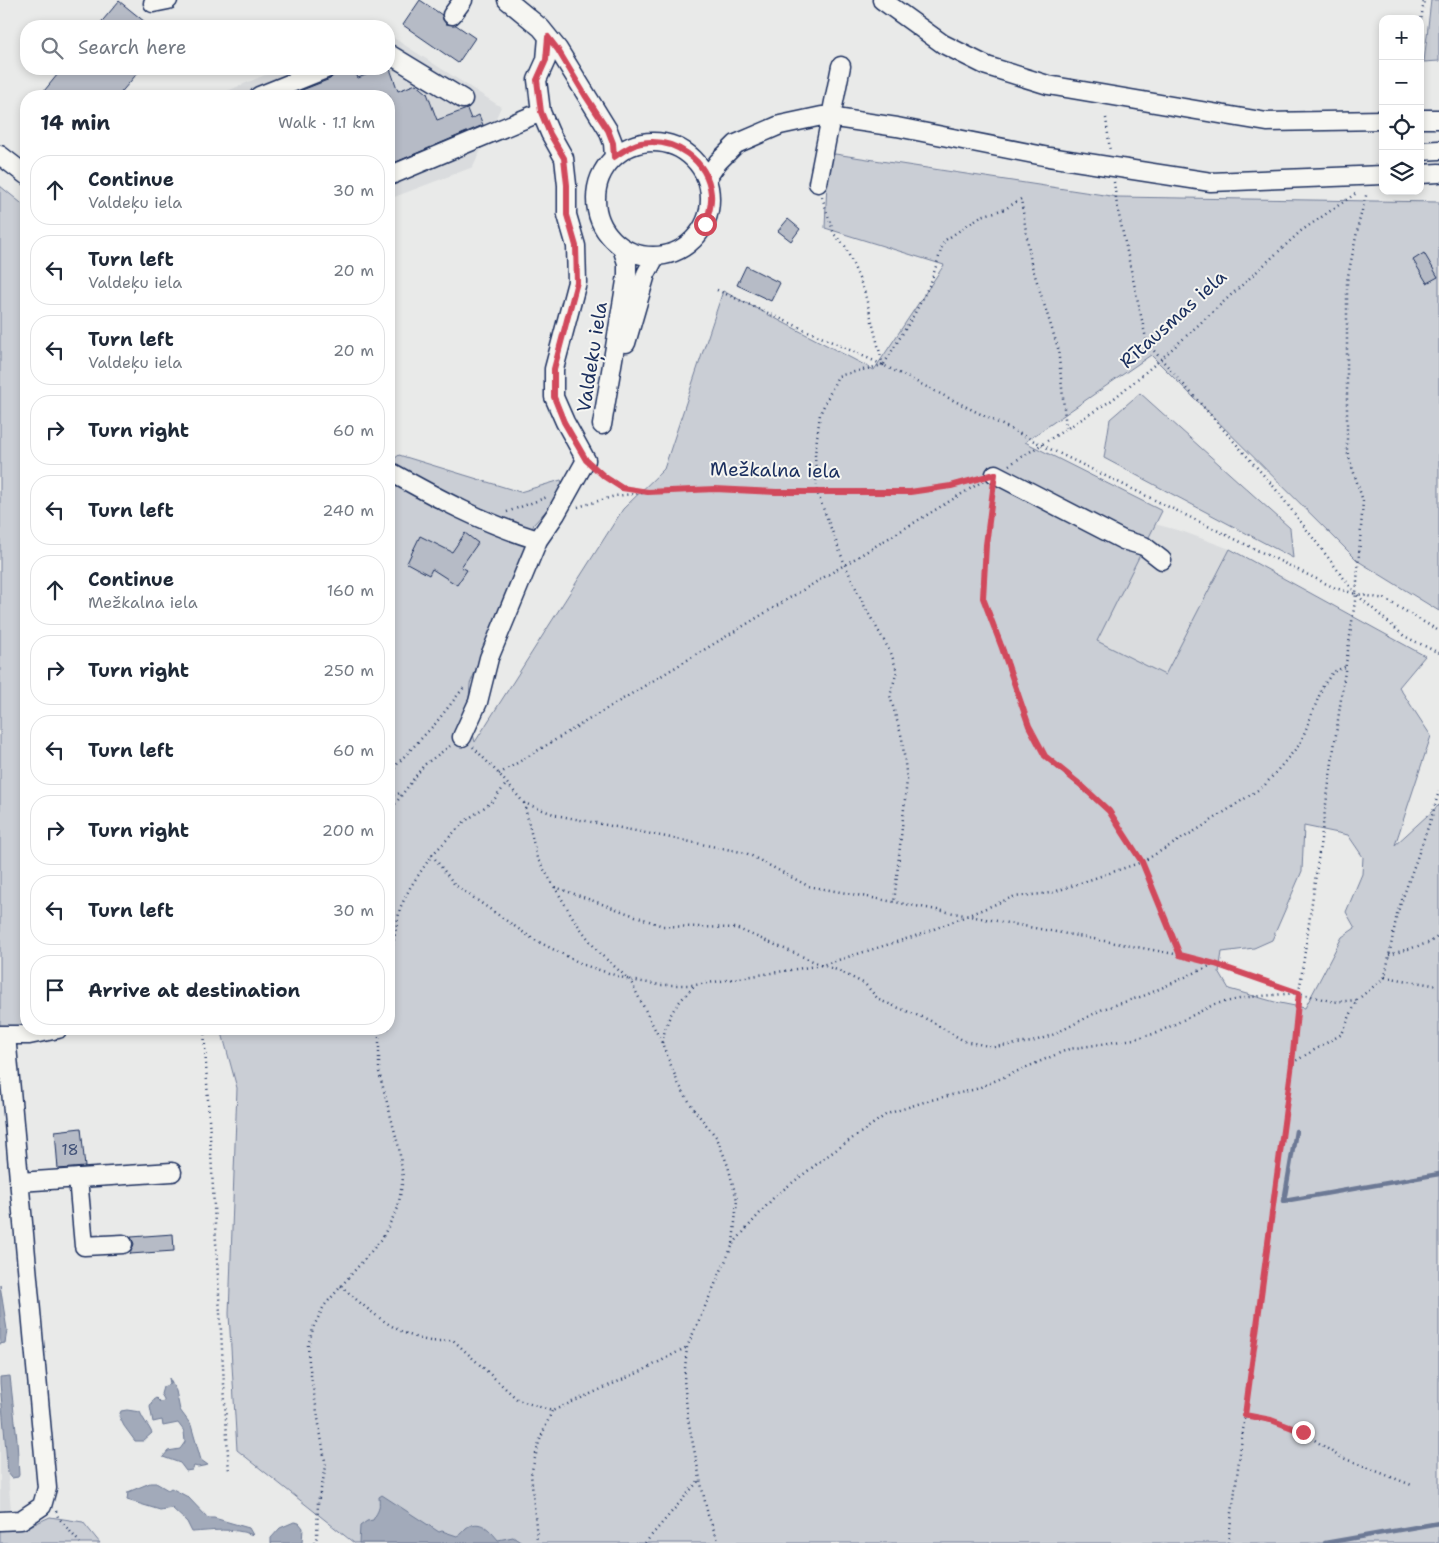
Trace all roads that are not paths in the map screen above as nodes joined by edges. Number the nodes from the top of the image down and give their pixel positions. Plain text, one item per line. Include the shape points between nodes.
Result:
1 (463, 0) edge
2 (507, 0) edge
3 (882, 0) edge
4 (452, 15) dead end
5 (548, 37) junction
6 (395, 58) edge
7 (841, 66) dead end
8 (311, 75) edge
9 (274, 90) edge
10 (463, 99) dead end
11 (541, 112) junction
12 (1424, 119) edge
13 (1439, 119) edge
14 (1379, 120) edge
15 (1439, 150) edge
16 (1424, 151) edge
17 (0, 155) edge
18 (614, 157) junction
19 (20, 171) edge
20 (395, 173) edge
21 (1439, 173) edge
22 (1424, 174) edge
23 (1379, 176) edge
24 (707, 178) junction
25 (818, 183) road end
26 (622, 248) junction
27 (655, 257) junction
28 (395, 474) edge
29 (995, 474) road end
30 (538, 540) junction
31 (1162, 560) dead end
32 (462, 737) road end
33 (3, 1035) edge
34 (20, 1035) edge
35 (172, 1172) dead end
36 (78, 1178) junction
37 (19, 1182) junction
38 (123, 1244) dead end
39 (0, 1521) edge

1 - 4 street
2 - 5 street
3 - 14 street via 943,44 988,66 1048,85 1267,122
5 - 11 street via 546,60 537,80
5 - 18 street via 608,130
6 - 10 street
7 - 25 street
8 - 9 street
11 - 20 street
11 - 30 street via 564,158 567,215 576,246 577,282 554,369 554,397 586,460
12 - 13 street
15 - 16 street
17 - 19 street
18 - 24 street via 641,143 667,144 690,155
18 - 26 street via 604,168 595,197 602,226
21 - 22 street
23 - 24 street via 1211,182 822,116 780,125 736,144
24 - 27 street via 711,193 710,209 697,237 685,248
26 - 27 street via 638,255
26 - 27 street, Valdeķu iela via 627,275 602,425 646,274
28 - 30 street via 452,506 508,531
29 - 31 street via 1123,540 1144,546
30 - 32 street via 489,658 478,702
33 - 34 street
33 - 37 street
35 - 36 street
36 - 37 street
36 - 38 street via 84,1246
37 - 39 street via 47,1488 42,1506 20,1520

